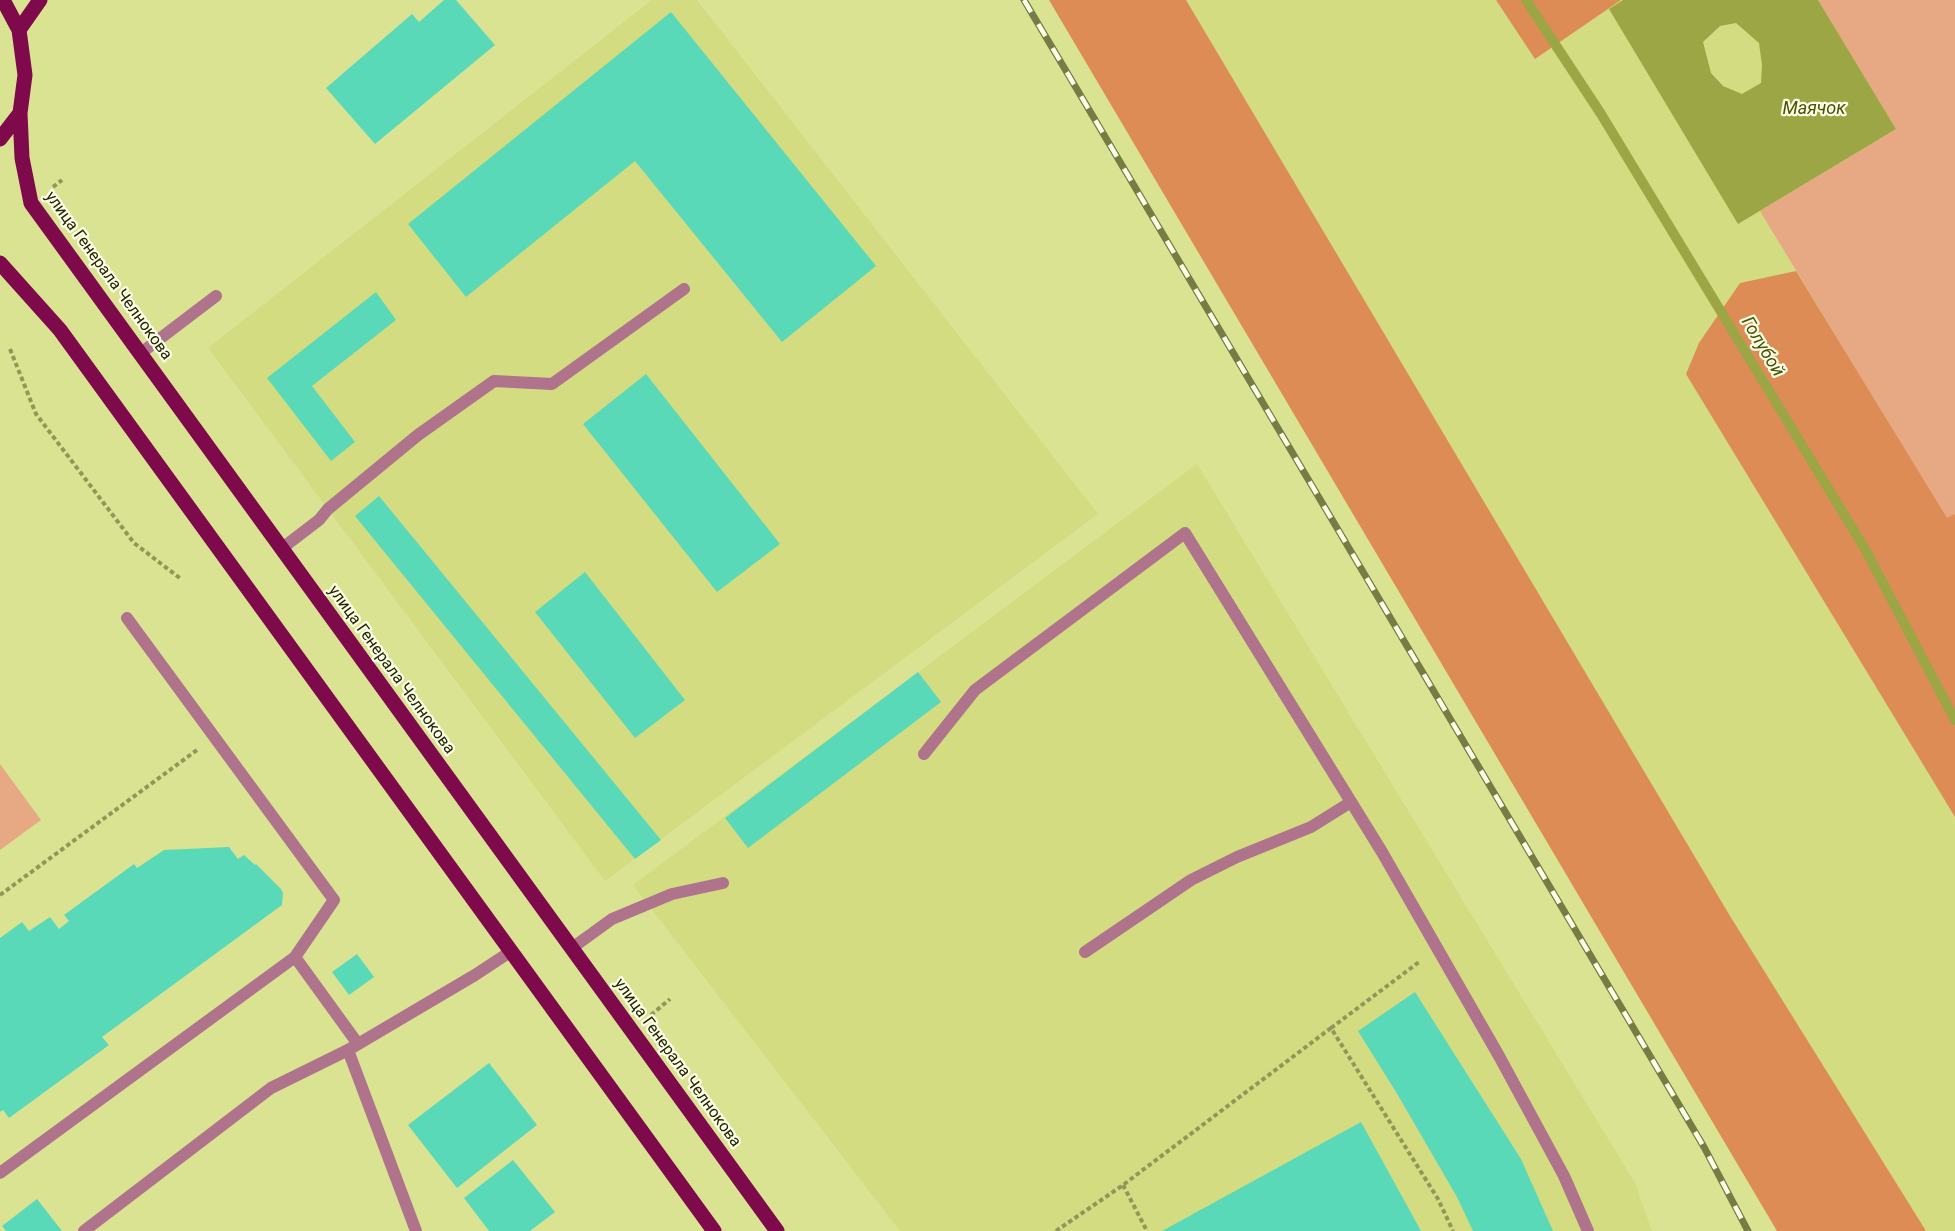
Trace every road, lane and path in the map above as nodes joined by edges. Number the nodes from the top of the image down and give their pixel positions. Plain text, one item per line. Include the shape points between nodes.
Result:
1 (3, 0) edge
2 (40, 0) edge
3 (19, 30) junction
4 (20, 112) junction
5 (0, 139) edge
6 (0, 263) edge
7 (684, 289) dead end
8 (216, 296) dead end
9 (10, 350) dead end
10 (141, 353) junction
11 (281, 549) junction
12 (180, 579) dead end
13 (127, 618) dead end
14 (215, 738) junction
15 (924, 754) dead end
16 (1351, 802) junction
17 (723, 883) dead end
18 (0, 895) edge
19 (572, 948) junction
20 (1438, 950) junction
21 (510, 952) junction
22 (1085, 952) dead end
23 (295, 957) junction
24 (1330, 1028) junction
25 (353, 1047) junction
26 (0, 1173) edge
27 (1123, 1185) junction
28 (84, 1231) edge
29 (416, 1231) edge
30 (714, 1231) edge
31 (777, 1231) edge
32 (1056, 1231) edge
33 (1147, 1231) edge
34 (1453, 1231) edge
35 (1588, 1231) edge

1 - 3 main road
2 - 3 main road
3 - 4 main road, улица Генерала Челнокова via 25,75
4 - 5 main road
4 - 10 main road, улица Генерала Челнокова via 22,158 31,203
6 - 21 main road via 60,330
7 - 11 lane via 552,384 494,381 418,435
8 - 10 lane
9 - 12 path via 36,414 134,543
10 - 11 main road, улица Генерала Челнокова
11 - 19 main road, улица Генерала Челнокова
13 - 14 lane
14 - 18 path
14 - 23 lane via 334,900
15 - 16 lane via 975,690 1185,532
16 - 20 lane
16 - 22 lane via 1311,827 1191,879
17 - 19 lane via 672,894 612,919
19 - 31 main road, улица Генерала Челнокова
20 - 24 path
20 - 35 lane via 1564,1176
21 - 25 lane
21 - 30 main road
23 - 25 lane
23 - 26 lane
24 - 27 path
24 - 34 path via 1438,1199
25 - 28 lane via 271,1088
25 - 29 lane
27 - 32 path
27 - 33 path

